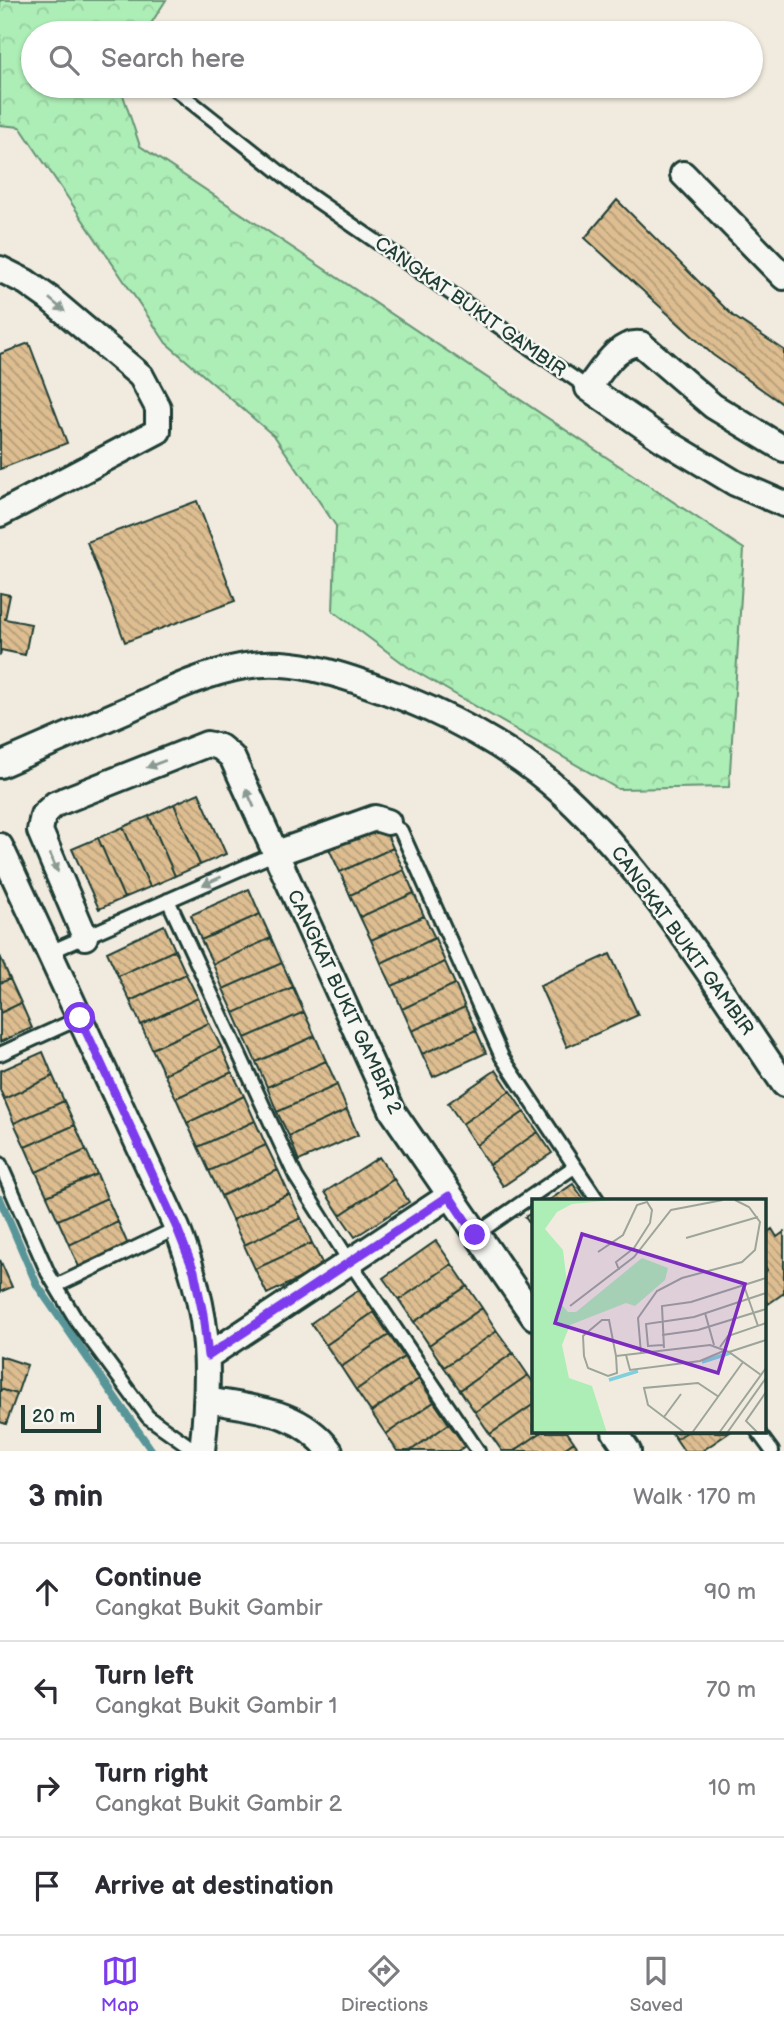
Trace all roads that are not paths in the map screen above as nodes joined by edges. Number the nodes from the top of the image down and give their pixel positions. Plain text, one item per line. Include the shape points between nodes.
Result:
1 (186, 98) edge
2 (683, 174) dead end
3 (0, 269) edge
4 (784, 277) edge
5 (588, 388) junction
6 (784, 449) edge
7 (784, 504) edge
8 (0, 514) edge
9 (0, 765) edge
10 (388, 822) joint
11 (0, 846) edge
12 (274, 854) junction
13 (168, 900) junction
14 (85, 937) junction
15 (50, 952) junction
16 (80, 1018) junction
17 (0, 1054) edge
18 (784, 1084) edge
19 (0, 1164) edge
20 (574, 1167) junction
21 (449, 1196) junction
22 (597, 1199) edge
23 (177, 1228) junction
24 (475, 1235) junction
25 (350, 1262) junction
26 (56, 1286) junction
27 (532, 1314) edge
28 (208, 1356) junction
29 (208, 1400) junction
30 (616, 1434) edge
31 (196, 1451) edge
32 (202, 1451) edge
33 (330, 1451) edge
34 (478, 1451) edge
35 (628, 1451) edge

1 - 5 lane, CANGKAT BUKIT GAMBIR via 306,193
2 - 4 street
3 -> 8 street via 50,299 141,376 158,408 158,432
5 - 6 street via 620,350 641,344 713,406
5 - 7 street, CANGKAT BUKIT GAMBIR via 662,439 735,482
9 - 18 street, CANGKAT BUKIT GAMBIR via 193,680 247,666 298,665 394,694 510,753 562,793 616,847
10 - 12 street via 375,818
10 - 20 lane via 401,831 502,1056
11 - 15 street
12 -> 13 lane
12 -> 14 street, CANGKAT BUKIT GAMBIR 2 via 232,757 220,747 206,744 55,803 43,815 40,831
12 - 21 street, CANGKAT BUKIT GAMBIR 2 via 393,1112
13 - 14 lane
13 - 25 lane via 296,1177
14 - 15 lane
15 - 16 street
16 - 17 lane
16 - 23 street
19 - 26 lane
20 - 22 lane
20 - 24 lane
21 - 24 street, CANGKAT BUKIT GAMBIR 2
21 - 25 street
23 - 26 lane
23 - 28 street via 194,1271
24 - 27 street, CANGKAT BUKIT GAMBIR 2
25 - 28 street
25 - 34 lane
26 - 31 lane via 148,1417
28 - 29 street
29 - 32 street
29 - 33 street via 292,1418
30 - 35 street

